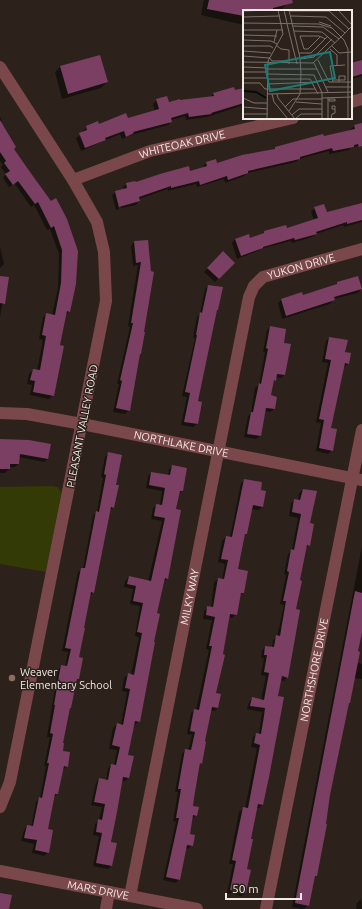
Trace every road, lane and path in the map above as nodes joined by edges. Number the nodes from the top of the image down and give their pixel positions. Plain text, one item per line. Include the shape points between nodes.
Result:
1 (0, 67) edge
2 (362, 99) edge
3 (352, 102) edge
4 (289, 119) edge
5 (74, 180) junction
6 (362, 249) edge
7 (249, 297) joint
8 (0, 413) edge
9 (82, 424) junction
10 (362, 430) edge
11 (218, 451) junction
12 (357, 479) edge
13 (0, 807) edge
14 (0, 871) edge
15 (109, 892) junction
16 (130, 896) junction
17 (106, 909) edge
18 (197, 909) edge
19 (266, 909) edge

1 - 5 street, PLEASANT VALLEY ROAD
2 - 3 street
4 - 5 street, WHITEOAK DRIVE via 150,152
5 - 9 street, PLEASANT VALLEY ROAD via 98,222 104,252 106,301
6 - 7 street, YUKON DRIVE via 263,277 254,286
7 - 11 street, MILKY WAY
8 - 9 street, NORTHLAKE DRIVE via 28,414
9 - 11 street, NORTHLAKE DRIVE
9 - 13 street, PLEASANT VALLEY ROAD via 10,782
10 - 12 street, NORTHSHORE DRIVE
11 - 12 street, NORTHLAKE DRIVE
11 - 16 street, MILKY WAY
12 - 19 street, NORTHSHORE DRIVE
14 - 15 street, MARS DRIVE
15 - 16 street, MARS DRIVE
15 - 17 street
16 - 18 street, MARS DRIVE

